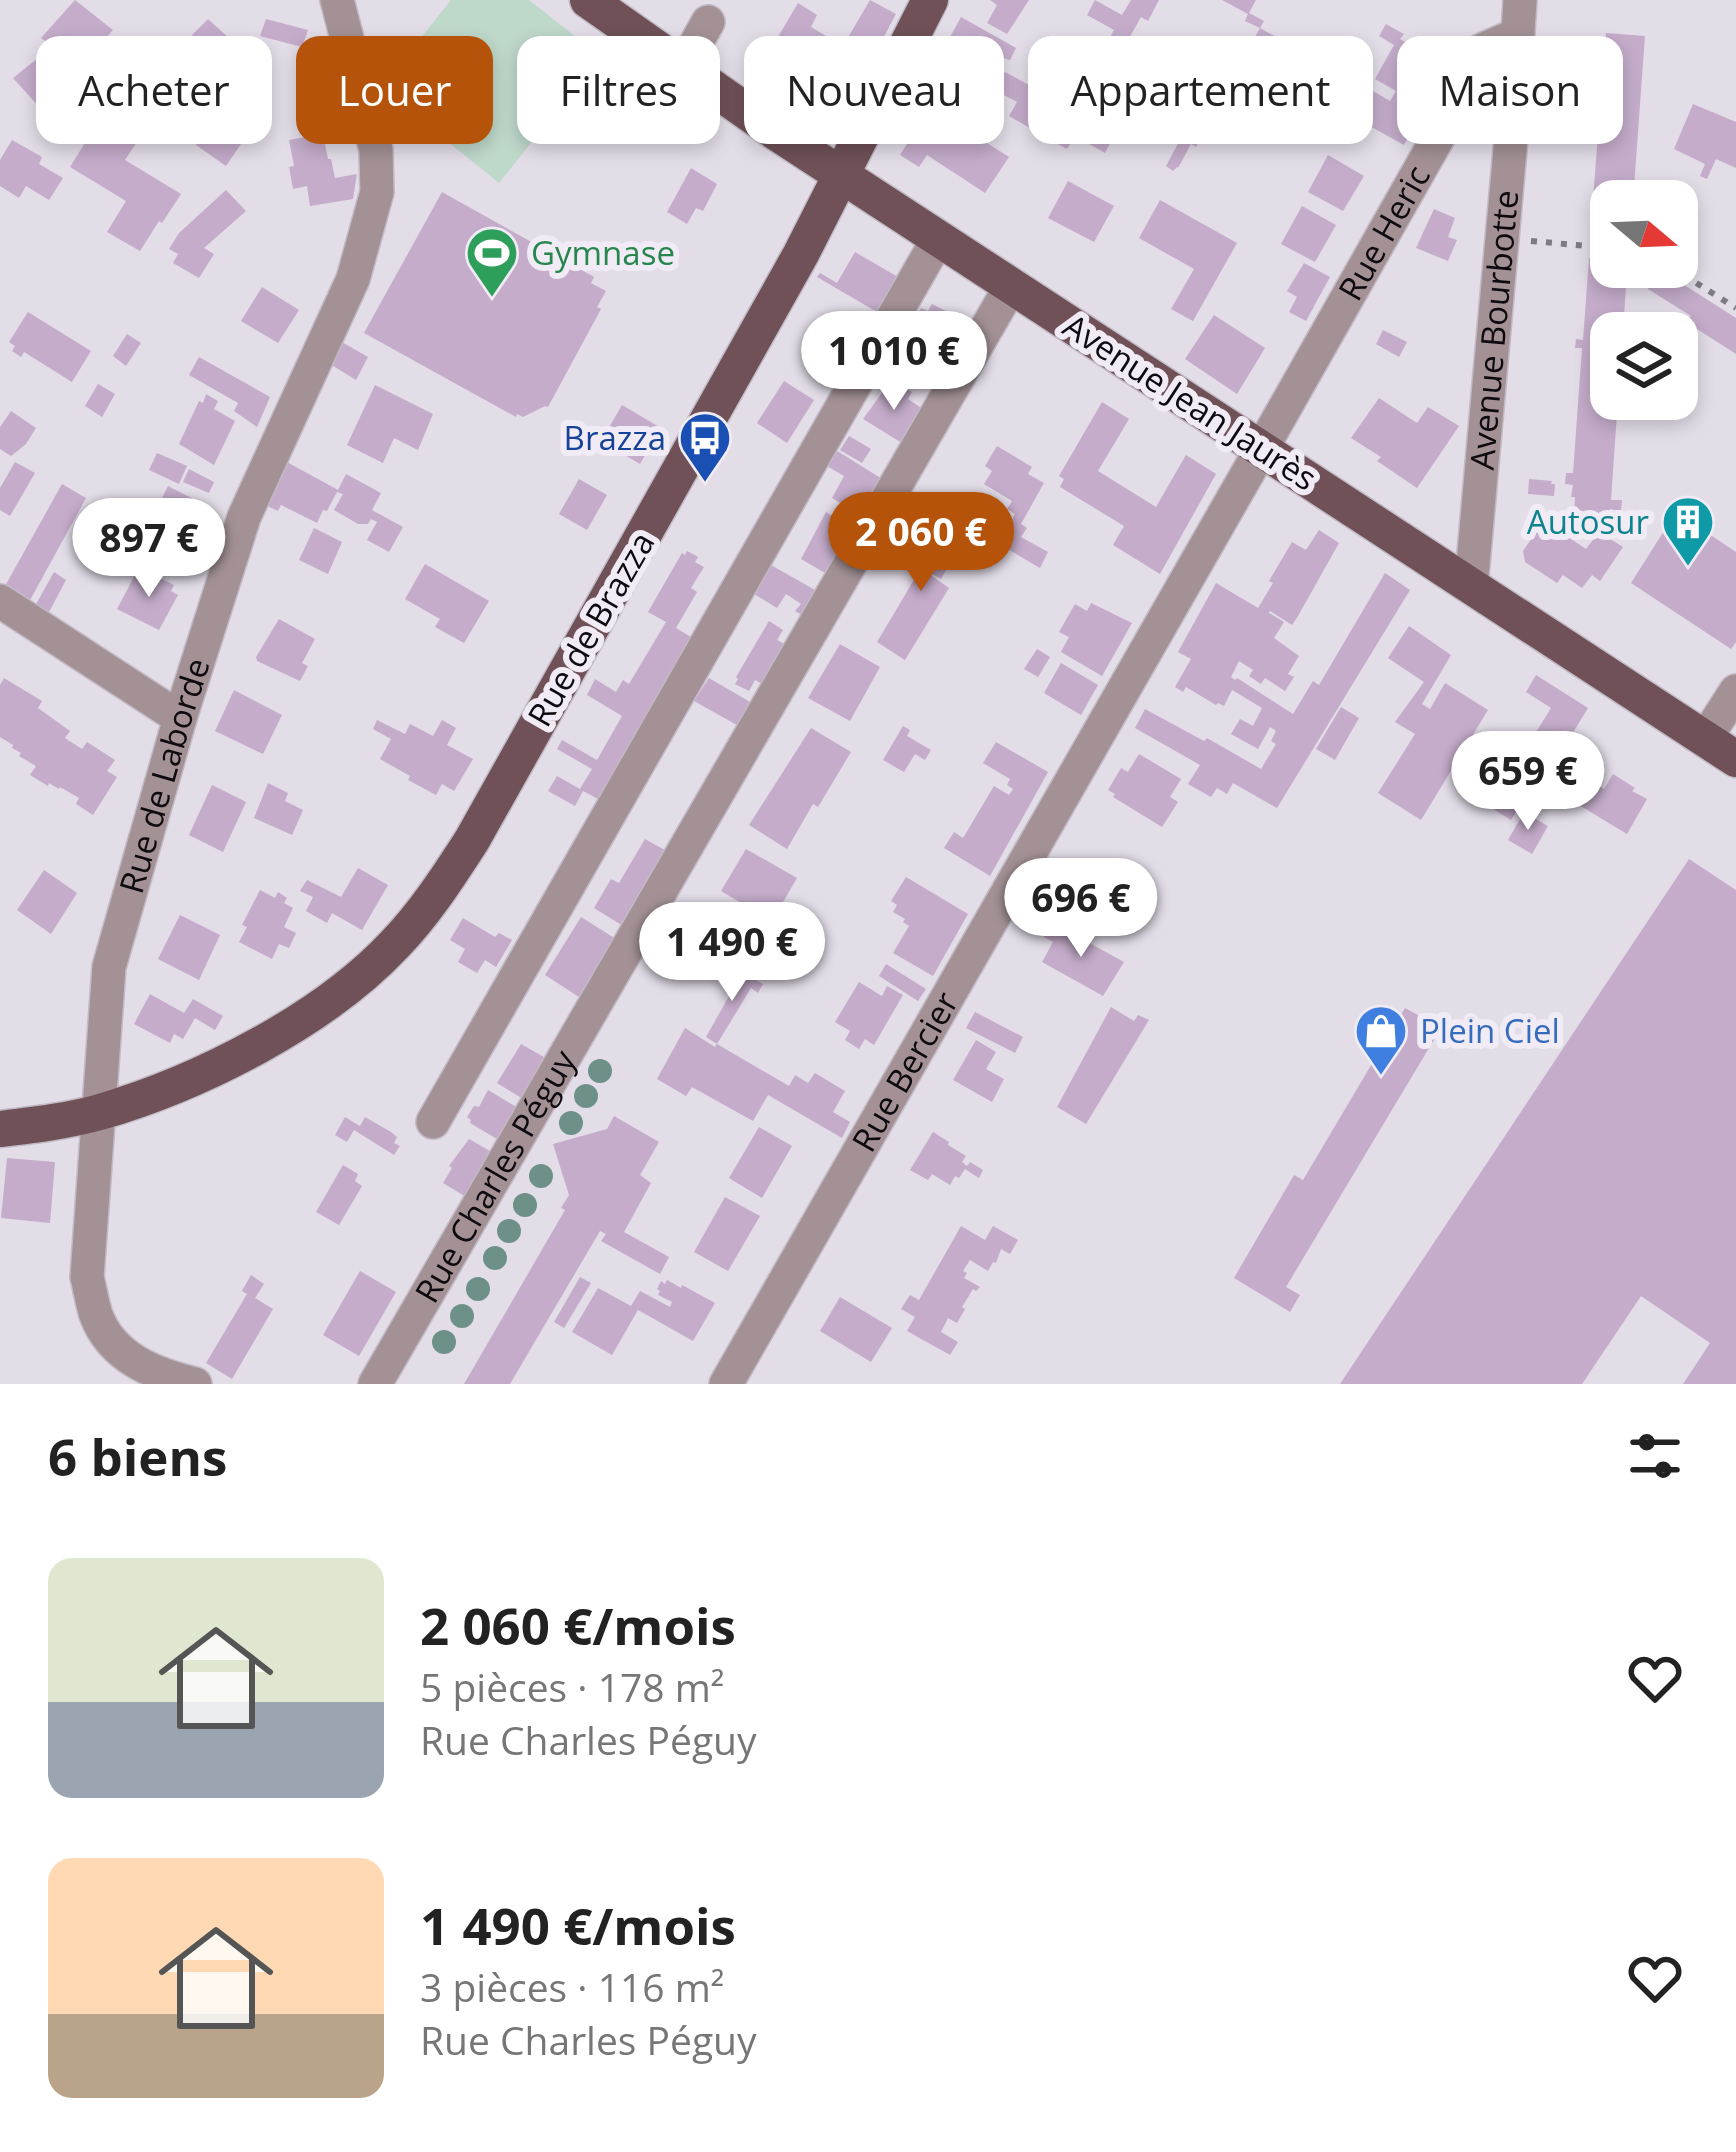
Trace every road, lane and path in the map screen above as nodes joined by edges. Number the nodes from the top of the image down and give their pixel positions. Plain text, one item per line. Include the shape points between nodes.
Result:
1 (337, 0) edge
2 (588, 0) edge
3 (930, 0) edge
4 (1520, 0) edge
5 (708, 22) dead end
6 (1516, 35) junction
7 (638, 36) edge
8 (700, 36) edge
9 (720, 93) edge
10 (840, 175) junction
11 (1502, 238) junction
12 (938, 239) junction
13 (1590, 246) edge
14 (1698, 284) edge
15 (1011, 286) junction
16 (1736, 308) edge
17 (1262, 448) junction
18 (1471, 587) junction
19 (0, 601) edge
20 (1736, 691) edge
21 (180, 718) junction
22 (1705, 739) junction
23 (1736, 759) edge
24 (100, 1112) junction
25 (433, 1122) dead end
26 (0, 1129) edge
27 (195, 1384) edge
28 (376, 1384) edge
29 (727, 1384) edge

1 - 21 street, Rue de Laborde via 376,151 369,229 244,517
2 - 7 main road, Avenue Jean Jaurès
3 - 10 main road, Rue de Brazza
4 - 6 street, Avenue Bourbotte
5 - 8 street
6 - 11 street, Avenue Bourbotte
6 - 17 street, Rue Heric via 1482,50
9 - 10 main road, Avenue Jean Jaurès
10 - 12 main road, Avenue Jean Jaurès
10 - 24 main road, Rue de Brazza via 434,898 349,986 271,1040
11 - 13 path
11 - 18 street, Avenue Bourbotte
12 - 15 main road, Avenue Jean Jaurès
12 - 25 street
14 - 16 path
15 - 17 main road, Avenue Jean Jaurès
15 - 28 street, Rue Charles Péguy
17 - 18 main road, Avenue Jean Jaurès
17 - 29 street, Rue Bercier
18 - 22 main road, Avenue Jean Jaurès
19 - 21 street
20 - 22 street
21 - 24 street, Rue de Laborde via 109,968
22 - 23 main road, Avenue Jean Jaurès
24 - 26 main road, Rue de Brazza
24 - 27 street, Rue de Laborde via 87,1277 97,1318 121,1353

